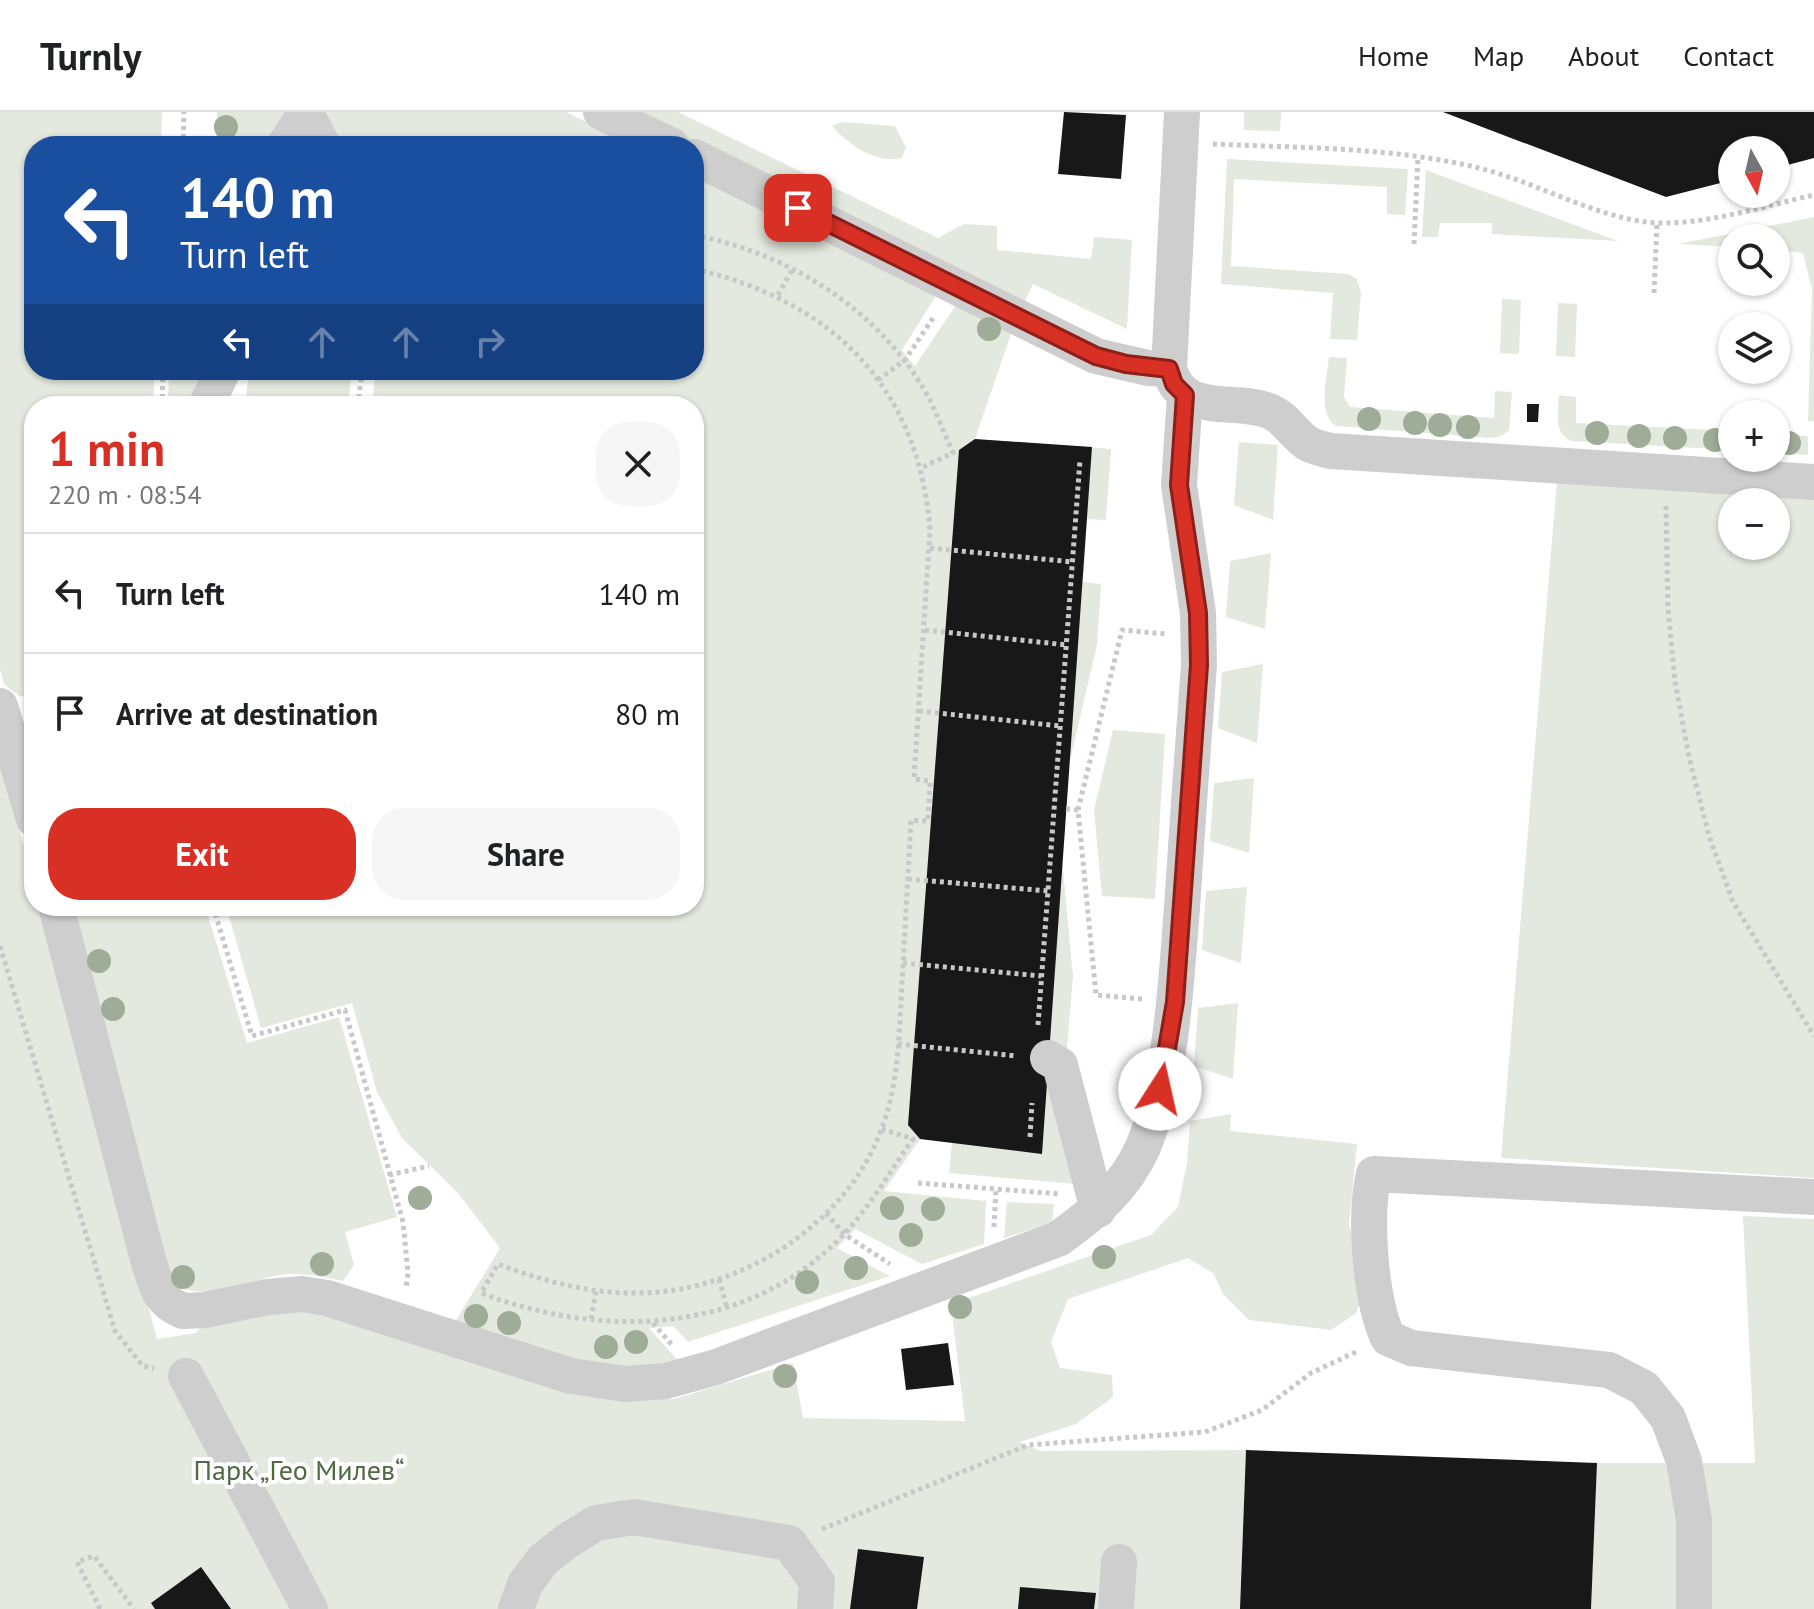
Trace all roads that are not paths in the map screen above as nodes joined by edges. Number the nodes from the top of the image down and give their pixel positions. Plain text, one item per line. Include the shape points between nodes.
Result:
1 (601, 112) edge
2 (1181, 128) edge
3 (290, 136) edge
4 (318, 136) edge
5 (651, 136) edge
6 (704, 162) edge
7 (1177, 382) junction
8 (1814, 482) edge
9 (13, 715) edge
10 (24, 769) edge
11 (59, 916) edge
12 (1035, 1058) road end
13 (1814, 1197) edge
14 (1098, 1210) junction
15 (186, 1376) road end
16 (1119, 1562) dead end
17 (310, 1609) edge
18 (516, 1609) edge
19 (815, 1609) edge
20 (1116, 1609) edge
21 (1694, 1609) edge

1 - 5 lane
2 - 7 lane
3 - 4 lane via 306,112
6 - 7 lane via 1096,356
7 - 8 lane via 1205,402 1266,410 1309,444 1331,451
7 - 14 lane via 1179,485 1198,613 1199,665 1175,1002 1160,1089 1143,1147 1124,1181
9 - 10 lane
11 - 14 lane via 149,1263 168,1305 183,1311 302,1294 571,1376 625,1384 666,1381 759,1352 1058,1239
12 - 14 lane via 1060,1065
13 - 21 lane via 1374,1174 1369,1226 1380,1319 1388,1338 1411,1348 1609,1370 1644,1388 1668,1418 1684,1461 1694,1520
15 - 17 lane
16 - 20 lane
18 - 19 lane via 525,1584 567,1541 596,1523 634,1517 789,1543 817,1582

